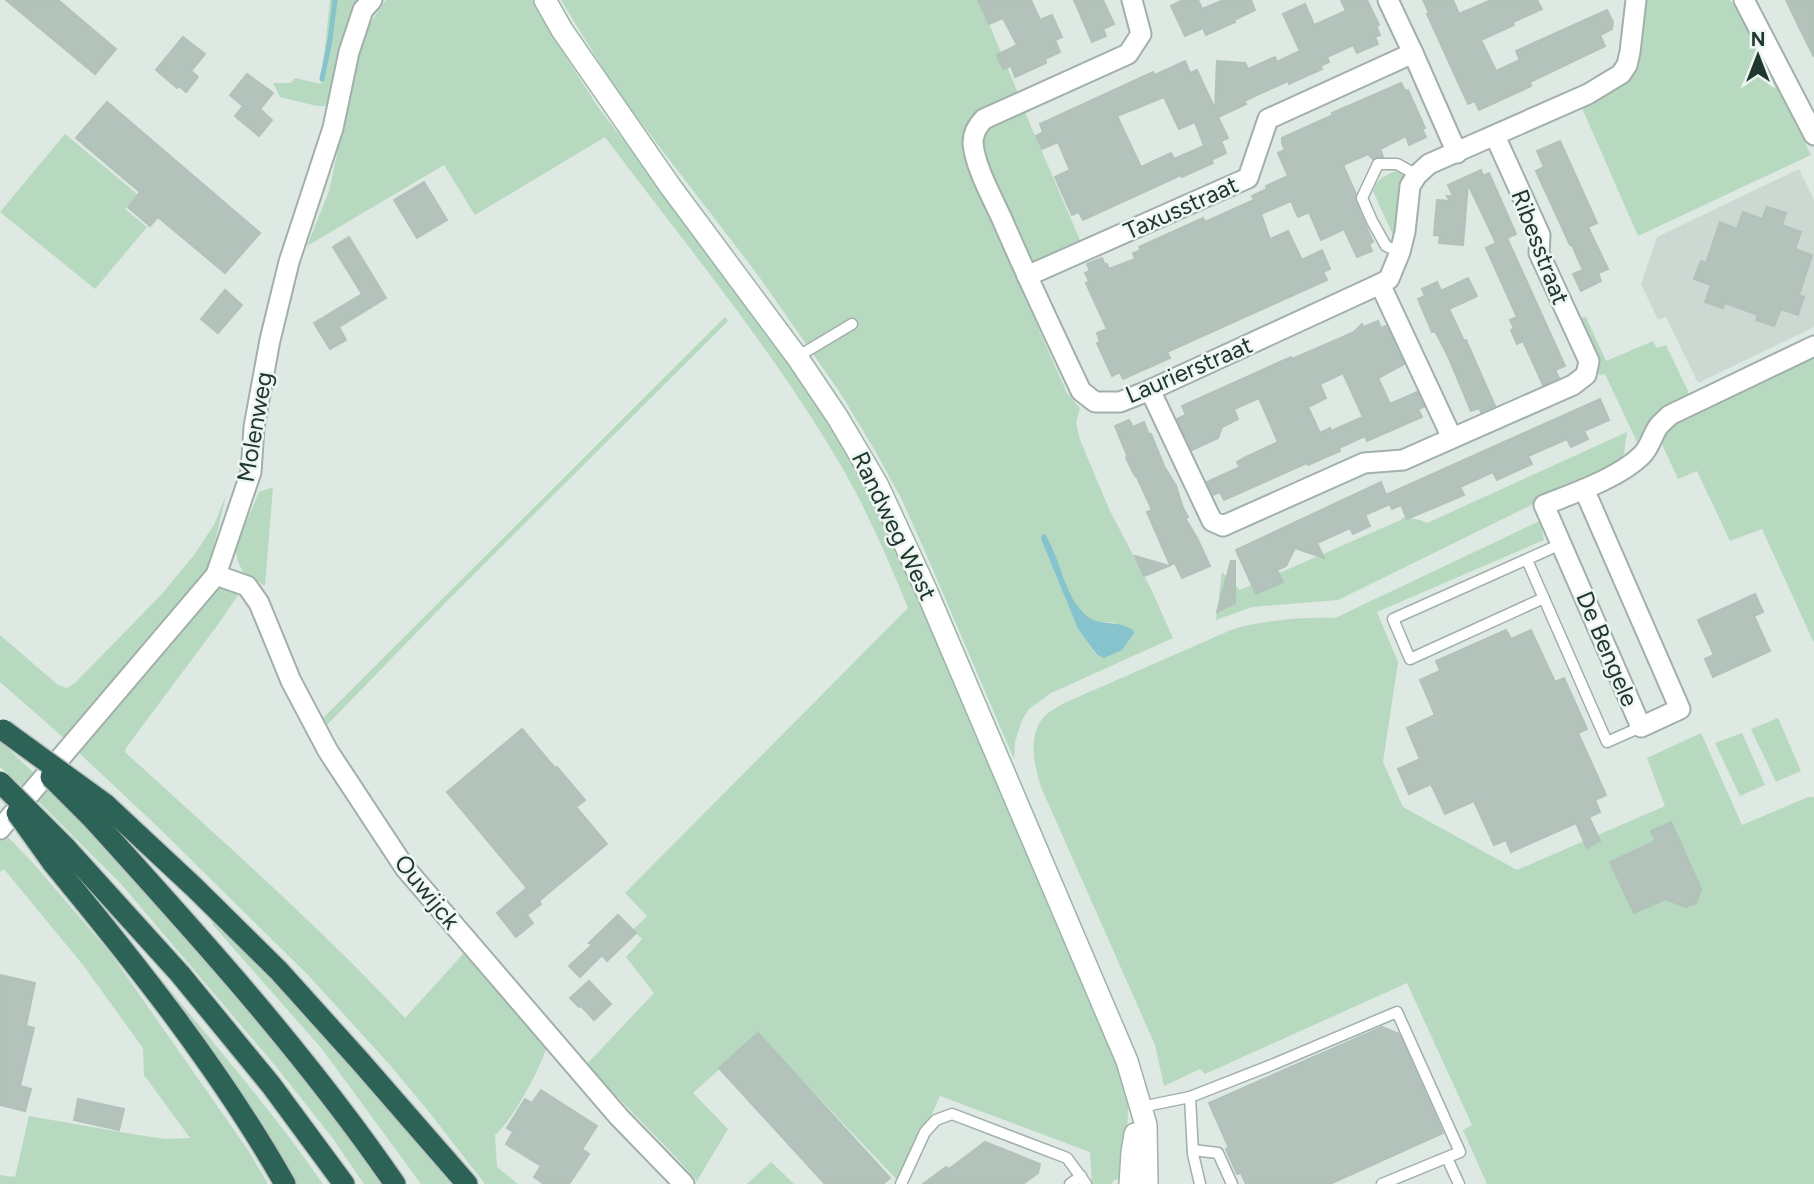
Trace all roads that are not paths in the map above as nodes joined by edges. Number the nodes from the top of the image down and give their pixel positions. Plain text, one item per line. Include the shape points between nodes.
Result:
1 (372, 0) edge
2 (545, 0) edge
3 (1132, 0) edge
4 (1388, 0) edge
5 (1636, 0) edge
6 (1744, 0) edge
7 (1413, 53) junction
8 (1814, 135) edge
9 (1495, 136) junction
10 (1457, 153) junction
11 (1417, 175) junction
12 (1399, 252) junction
13 (1027, 276) junction
14 (1380, 284) junction
15 (852, 324) dead end
16 (1814, 346) edge
17 (797, 357) junction
18 (1150, 390) junction
19 (1452, 438) junction
20 (1584, 489) junction
21 (1561, 544) junction
22 (1527, 560) junction
23 (216, 575) junction
24 (1544, 598) junction
25 (1641, 727) junction
26 (1, 728) edge
27 (0, 782) edge
28 (0, 789) edge
29 (98, 811) junction
30 (0, 829) edge
31 (59, 855) junction
32 (1190, 1097) junction
33 (1140, 1108) junction
34 (1193, 1150) junction
35 (1447, 1158) junction
36 (1084, 1180) edge
37 (285, 1184) edge
38 (344, 1184) edge
39 (395, 1184) edge
40 (467, 1184) edge
41 (684, 1184) edge
42 (901, 1184) edge
43 (1070, 1184) edge
44 (1130, 1184) edge
45 (1147, 1184) edge
46 (1200, 1184) edge
47 (1232, 1184) edge
48 (1382, 1184) edge
49 (1458, 1184) edge

1 - 23 street, Molenweg via 363,10 349,52 333,128 289,262 254,427 251,472
2 - 17 street, Randweg West via 670,186
3 - 13 street, Laurierstraat via 1141,34 1128,54 984,119 976,127 973,145 982,174
4 - 7 street
5 - 9 street via 1630,52 1621,74
6 - 8 street
7 - 10 street
7 - 13 street, Taxusstraat via 1268,119 1248,178
9 - 10 street
9 - 19 street, Ribesstraat via 1540,235 1539,254 1589,361 1586,374 1573,385
10 - 11 street via 1429,164
11 - 12 street via 1410,186
11 - 12 lane via 1397,164 1378,164 1362,198 1385,246
12 - 14 street via 1388,279
13 - 18 street, Laurierstraat via 1081,391 1095,402 1120,402
14 - 18 street, Laurierstraat
14 - 19 street
15 - 17 lane
16 - 20 street, De Bengele via 1670,415 1642,455
17 - 33 street, Randweg West via 877,484 928,592 1127,1061
18 - 19 street, Ribesstraat via 1212,521 1223,526 1364,463 1402,460
20 - 21 street, De Bengele via 1544,505
20 - 25 street, De Bengele via 1679,709
21 - 22 lane
21 - 25 street, De Bengele
22 - 24 lane
22 - 24 lane via 1393,619 1401,639 1410,659
23 - 30 street, Molenweg
23 - 41 street, Ouwijck via 247,586 260,603 291,681 328,751 405,869 619,1117
24 - 25 lane via 1607,742
26 - 29 highway, bridge
27 - 31 highway, bridge
28 - 31 highway, bridge
29 - 39 highway via 311,1072
29 - 40 highway via 195,888 279,971
31 - 37 highway via 174,1016
31 - 38 highway via 180,974
32 - 33 lane
32 - 34 lane
32 - 35 lane via 1396,1012 1460,1152
33 - 44 street, Randweg West
33 - 45 street, Randweg West via 1146,1125
34 - 46 lane
34 - 47 lane via 1218,1153
35 - 48 lane
35 - 49 lane
36 - 42 lane via 1067,1158 952,1114 936,1119 925,1132
36 - 43 lane

